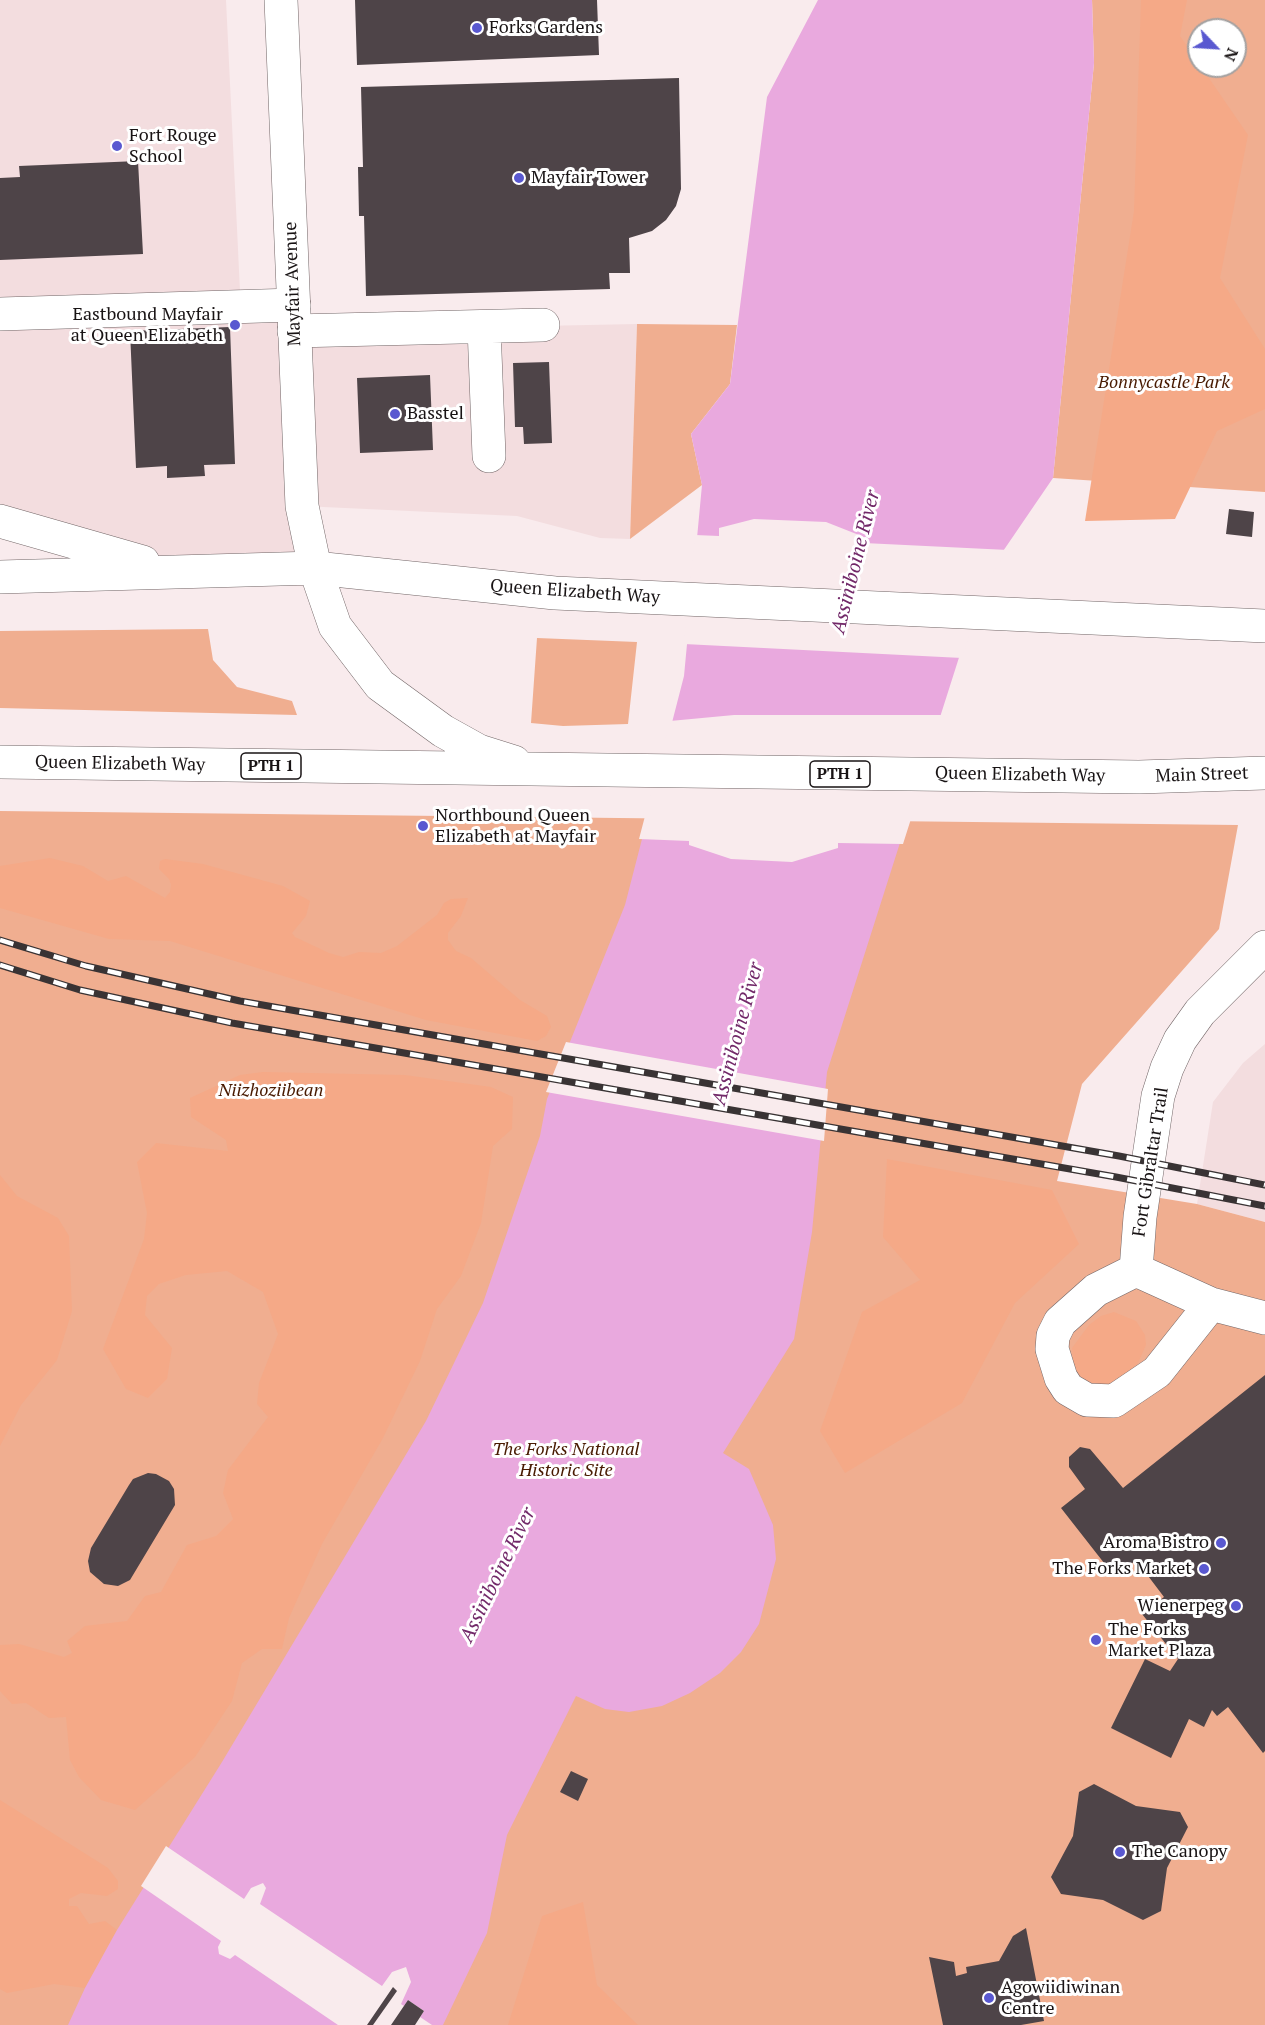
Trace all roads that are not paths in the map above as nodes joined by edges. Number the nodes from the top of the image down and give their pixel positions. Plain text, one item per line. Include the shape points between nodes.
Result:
1 (281, 0) edge
2 (0, 314) edge
3 (294, 318) junction
4 (543, 326) dead end
5 (484, 327) junction
6 (489, 456) dead end
7 (0, 520) edge
8 (315, 568) junction
9 (174, 571) junction
10 (0, 577) edge
11 (1265, 626) edge
12 (0, 762) edge
13 (541, 771) junction
14 (1265, 773) edge
15 (1139, 777) joint
16 (1265, 947) edge
17 (1136, 1270) junction
18 (1211, 1304) junction
19 (1265, 1318) edge

1 - 3 main road, Mayfair Avenue
2 - 3 main road
3 - 5 main road
3 - 8 main road, Mayfair Avenue via 302,506
4 - 5 main road
5 - 6 main road
7 - 9 main road
8 - 9 main road, Queen Elizabeth Way
8 - 11 main road, Queen Elizabeth Way via 555,593
8 - 13 main road, Mayfair Avenue via 335,626 380,685 443,731 479,751
9 - 10 main road, Queen Elizabeth Way
12 - 13 main road, Queen Elizabeth Way / PTH 1
13 - 15 main road, Queen Elizabeth Way / PTH 1
14 - 15 main road, Main Street / PTH 1
16 - 17 main road, Fort Gibraltar Trail via 1200,1012 1180,1040 1167,1068 1158,1096
17 - 18 main road
17 - 18 main road via 1096,1290 1060,1322 1053,1336 1052,1349 1061,1378 1068,1389 1087,1400 1114,1401 1156,1372
18 - 19 main road

